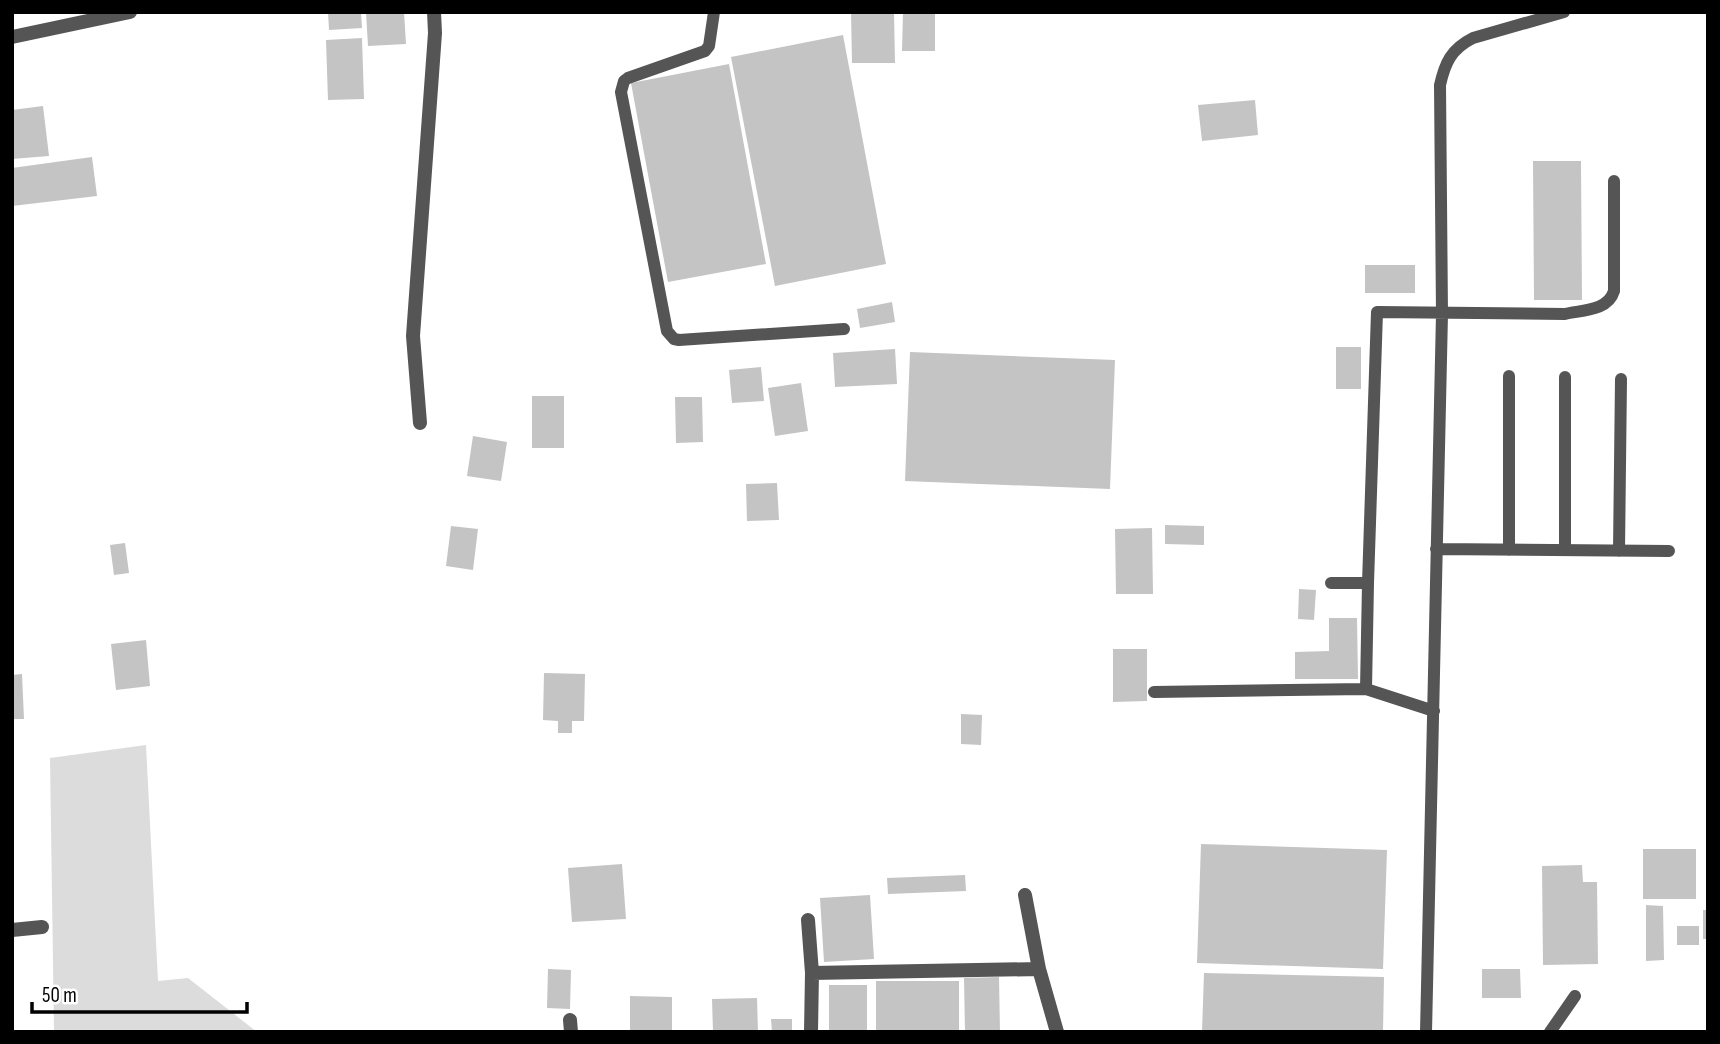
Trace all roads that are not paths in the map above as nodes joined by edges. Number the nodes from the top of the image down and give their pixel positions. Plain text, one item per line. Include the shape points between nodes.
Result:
1 (130, 12) edge
2 (434, 12) edge
3 (714, 12) edge
4 (1564, 12) edge
5 (12, 37) edge
6 (1614, 181) dead end
7 (1442, 313) junction
8 (844, 329) dead end
9 (1509, 376) dead end
10 (1565, 377) dead end
11 (1621, 379) dead end
12 (420, 422) dead end
13 (1436, 550) junction
14 (1509, 550) junction
15 (1565, 550) junction
16 (1619, 551) junction
17 (1669, 551) dead end
18 (1331, 583) dead end
19 (1367, 583) junction
20 (1366, 689) junction
21 (1154, 692) dead end
22 (1434, 711) junction
23 (1025, 895) dead end
24 (808, 920) dead end
25 (42, 927) dead end
26 (12, 930) edge
27 (1038, 969) junction
28 (812, 973) junction
29 (1575, 996) dead end
30 (811, 1032) edge
31 (1057, 1032) edge
32 (1426, 1032) edge
33 (1550, 1032) edge

1 - 5 street
2 - 12 street via 413,335
3 - 8 lane via 705,51 628,78 621,92 667,331 679,340
4 - 7 lane via 1472,38 1451,54 1444,67 1440,85
6 - 7 lane via 1611,299 1595,308 1565,314
7 - 13 lane
7 - 19 lane via 1377,312
9 - 14 lane
10 - 15 lane
11 - 16 lane
13 - 14 lane
13 - 22 lane
14 - 15 lane
15 - 16 lane
16 - 17 lane
18 - 19 lane
19 - 20 lane
20 - 21 lane
20 - 22 lane
22 - 32 lane
23 - 27 street
24 - 28 street
25 - 26 street
27 - 28 street
27 - 31 street
28 - 30 street
29 - 33 lane

